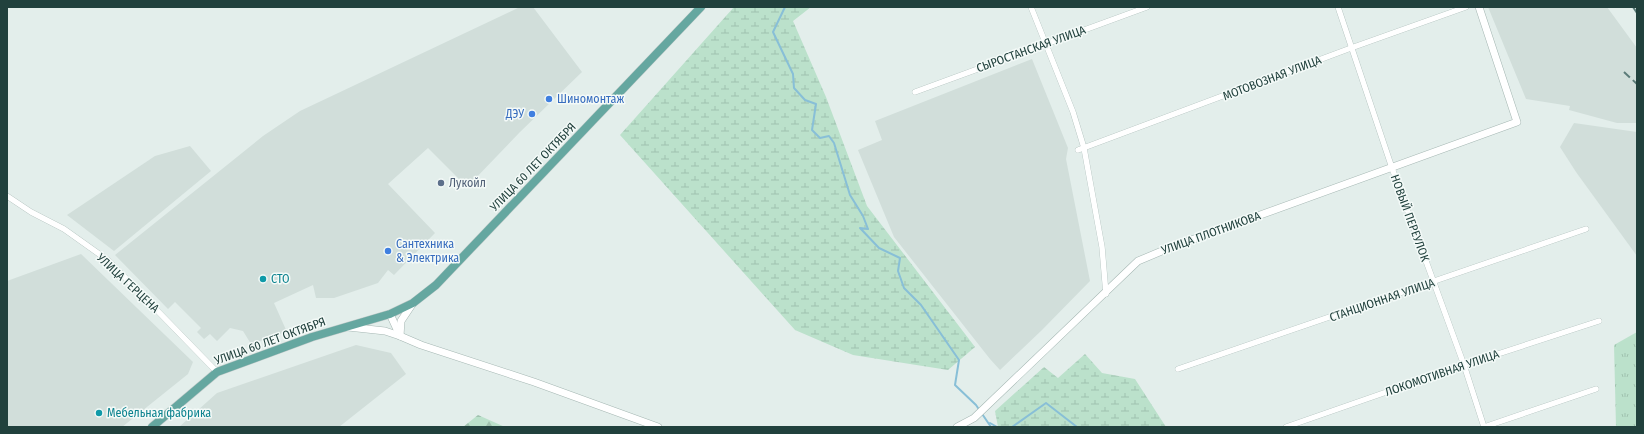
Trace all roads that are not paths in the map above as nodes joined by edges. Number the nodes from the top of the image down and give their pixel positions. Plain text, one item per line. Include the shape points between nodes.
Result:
1 (701, 7) edge
2 (1031, 7) edge
3 (1147, 7) edge
4 (1338, 7) edge
5 (1466, 7) edge
6 (1479, 7) edge
7 (1045, 44) junction
8 (1351, 48) junction
9 (915, 92) dead end
10 (1084, 148) junction
11 (1078, 150) dead end
12 (1392, 168) junction
13 (7, 196) edge
14 (1586, 229) dead end
15 (1434, 283) junction
16 (1106, 294) junction
17 (413, 303) junction
18 (390, 314) junction
19 (1599, 321) dead end
20 (345, 327) junction
21 (400, 336) junction
22 (1464, 365) junction
23 (1178, 369) dead end
24 (217, 372) junction
25 (1596, 389) dead end
26 (152, 427) edge
27 (658, 427) edge
28 (957, 427) edge
29 (1286, 427) edge
30 (1484, 427) edge

1 - 17 main road, УЛИЦА 60 ЛЕТ ОКТЯБРЯ via 441,279
2 - 7 street
3 - 7 street, СЫРОСТАНСКАЯ УЛИЦА
4 - 8 street, НОВЫЙ ПЕРЕУЛОК
5 - 8 street, МОТОВОЗНАЯ УЛИЦА
6 - 12 street, УЛИЦА ПЛОТНИКОВА via 1517,122
7 - 9 street, СЫРОСТАНСКАЯ УЛИЦА
7 - 10 street via 1073,112
8 - 10 street, МОТОВОЗНАЯ УЛИЦА
8 - 12 street, НОВЫЙ ПЕРЕУЛОК
10 - 11 street, МОТОВОЗНАЯ УЛИЦА
10 - 16 street via 1102,247
12 - 15 street, НОВЫЙ ПЕРЕУЛОК
12 - 16 street, УЛИЦА ПЛОТНИКОВА via 1144,258
13 - 24 street, УЛИЦА ГЕРЦЕНА via 64,229 109,261
14 - 15 street, СТАНЦИОННАЯ УЛИЦА
15 - 22 street, НОВЫЙ ПЕРЕУЛОК
15 - 23 street, СТАНЦИОННАЯ УЛИЦА
16 - 28 street, УЛИЦА ПЛОТНИКОВА via 974,418
17 - 18 main road, УЛИЦА 60 ЛЕТ ОКТЯБРЯ
17 - 21 street via 401,321
18 - 20 main road, УЛИЦА 60 ЛЕТ ОКТЯБРЯ
18 - 21 street
19 - 22 street, ЛОКОМОТИВНАЯ УЛИЦА
20 - 21 street via 385,331
20 - 24 main road, УЛИЦА 60 ЛЕТ ОКТЯБРЯ
21 - 27 street
22 - 29 street, ЛОКОМОТИВНАЯ УЛИЦА
22 - 30 street, НОВЫЙ ПЕРЕУЛОК
24 - 26 main road, УЛИЦА 60 ЛЕТ ОКТЯБРЯ
25 - 30 street

